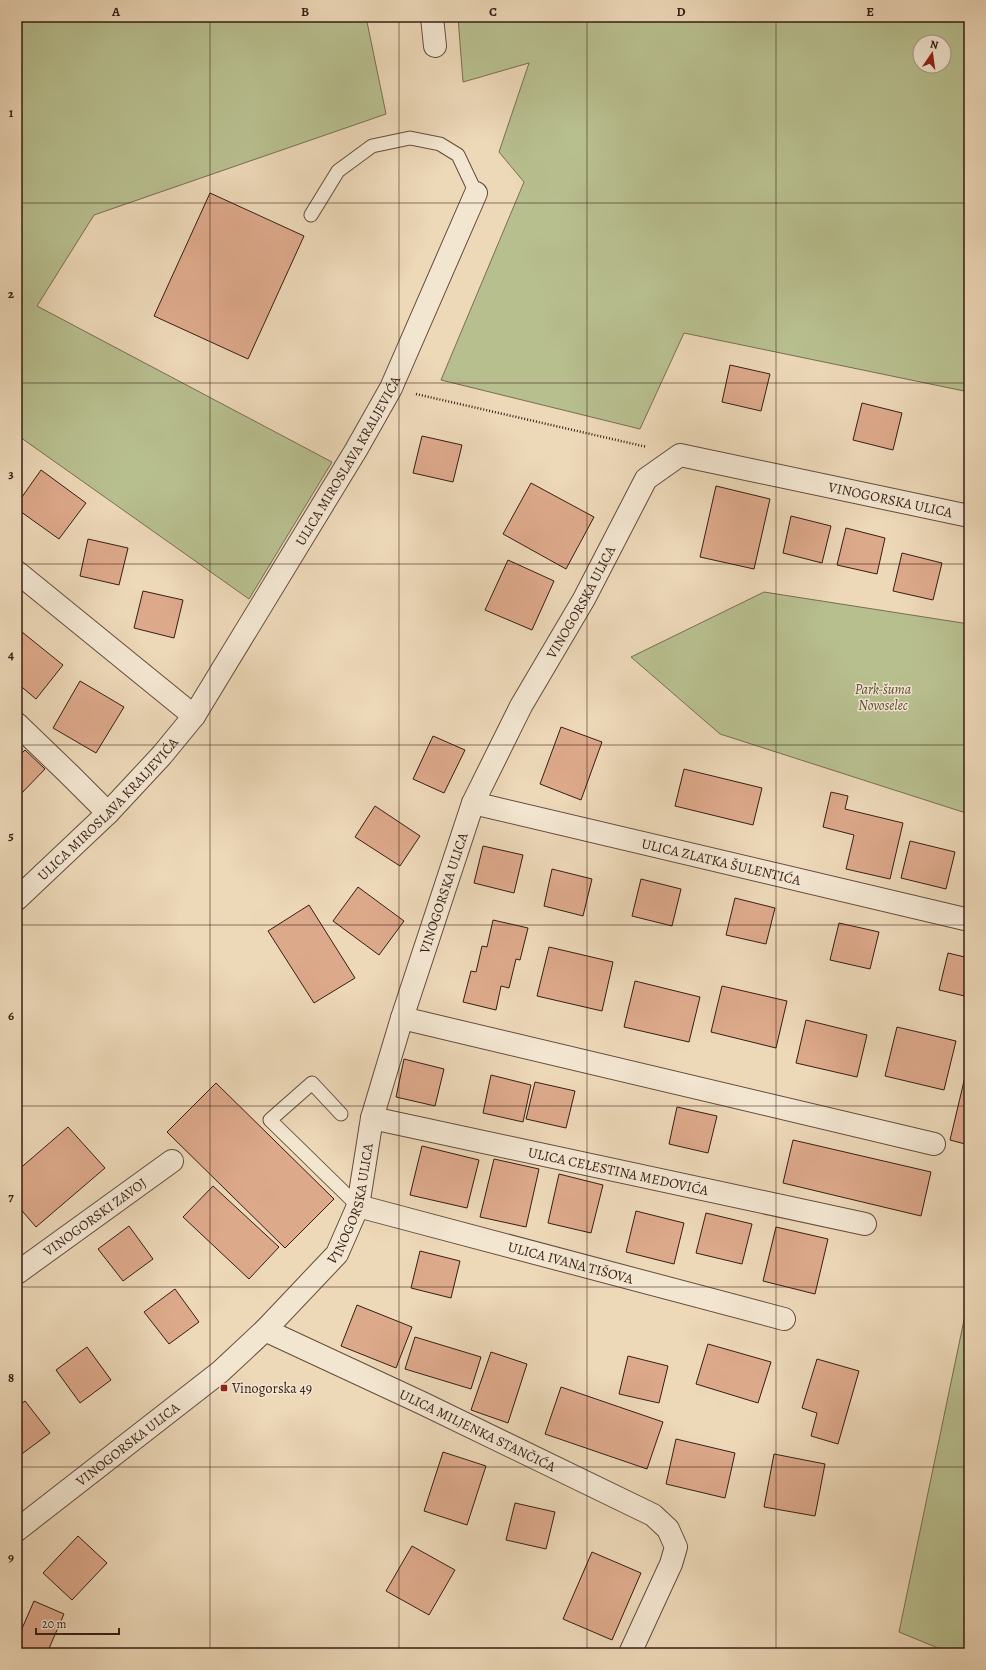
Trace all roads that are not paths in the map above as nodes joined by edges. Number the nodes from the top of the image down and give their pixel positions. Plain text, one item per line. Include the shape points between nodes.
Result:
1 (432, 17) edge
2 (435, 46) dead end
3 (476, 193) joint
4 (311, 215) dead end
5 (969, 516) edge
6 (17, 572) edge
7 (194, 716) junction
8 (17, 724) edge
9 (473, 803) junction
10 (108, 813) junction
11 (17, 899) edge
12 (969, 920) edge
13 (402, 1018) junction
14 (341, 1114) dead end
15 (372, 1118) junction
16 (934, 1144) dead end
17 (172, 1161) dead end
18 (358, 1206) junction
19 (865, 1224) dead end
20 (17, 1273) edge
21 (784, 1319) dead end
22 (265, 1330) junction
23 (17, 1530) edge
24 (630, 1653) edge

1 - 2 street
3 - 4 lane via 458,155 440,144 410,138 372,146 338,171
3 - 7 street, ULICA MIROSLAVA KRALJEVIĆA via 391,388
5 - 9 street, VINOGORSKA ULICA via 680,455 646,478 584,599 521,706
6 - 7 street
7 - 10 street, ULICA MIROSLAVA KRALJEVIĆA
8 - 10 street
9 - 12 street, ULICA ZLATKA ŠULENTIĆA
9 - 13 street, VINOGORSKA ULICA
10 - 11 street, ULICA MIROSLAVA KRALJEVIĆA
13 - 15 street, VINOGORSKA ULICA
13 - 16 street
14 - 18 lane via 312,1083 270,1120
15 - 18 street, VINOGORSKA ULICA
15 - 19 street, ULICA CELESTINA MEDOVIĆA
17 - 20 street, VINOGORSKI ZAVOJ
18 - 21 street, ULICA IVANA TIŠOVA
18 - 22 street, VINOGORSKA ULICA via 337,1254
22 - 23 street, VINOGORSKA ULICA via 220,1372
22 - 24 street, ULICA MILJENKA STANČIĆA via 653,1515 668,1529 676,1547 671,1564

